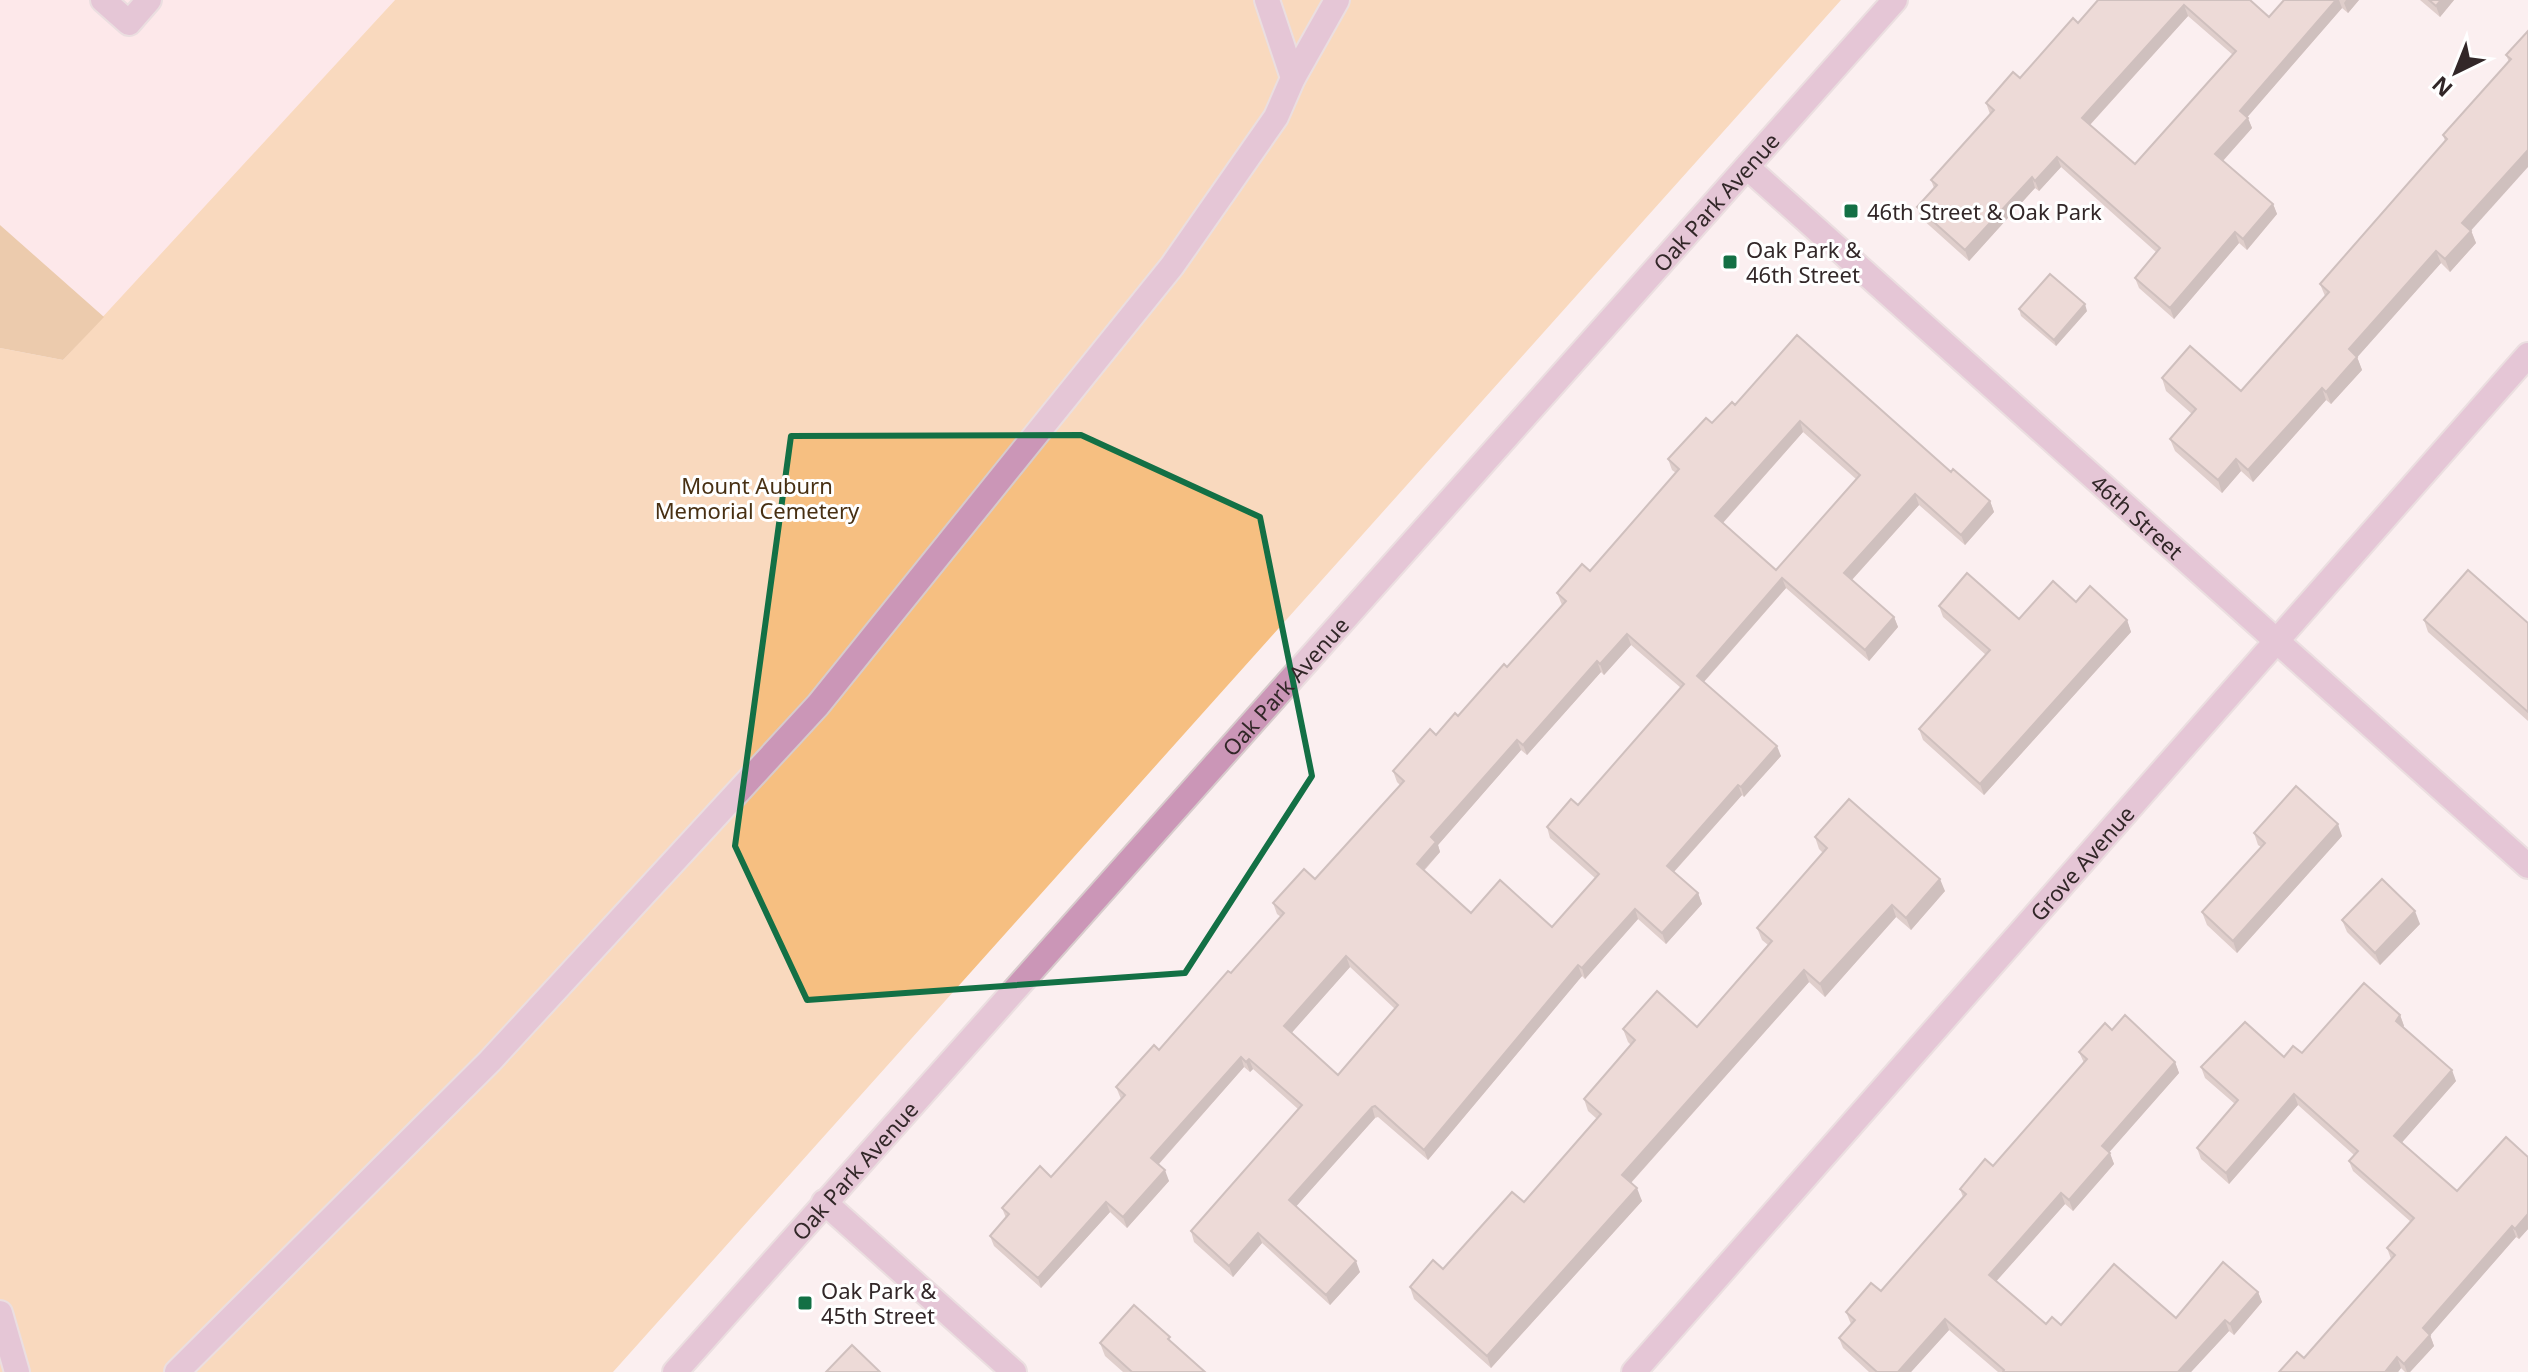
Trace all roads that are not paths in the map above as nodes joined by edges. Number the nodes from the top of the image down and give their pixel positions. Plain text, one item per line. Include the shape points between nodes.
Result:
1 (103, 0) edge
2 (149, 0) edge
3 (1267, 0) edge
4 (1337, 0) edge
5 (1895, 0) edge
6 (1293, 78) junction
7 (1747, 167) junction
8 (2528, 355) edge
9 (2277, 641) junction
10 (2528, 866) edge
11 (824, 1202) junction
12 (0, 1313) edge
13 (17, 1372) edge
14 (177, 1372) edge
15 (675, 1372) edge
16 (1014, 1372) edge
17 (1634, 1372) edge

1 - 2 street via 129,23
3 - 6 street
4 - 6 street
5 - 7 street, Oak Park Avenue
6 - 14 street via 1276,117 1172,266 818,705 490,1061
7 - 9 street, 46th Street
7 - 11 street, Oak Park Avenue
8 - 9 street, Grove Avenue
9 - 10 street, 46th Street
9 - 17 street, Grove Avenue
11 - 15 street, Oak Park Avenue
11 - 16 street
12 - 13 street

